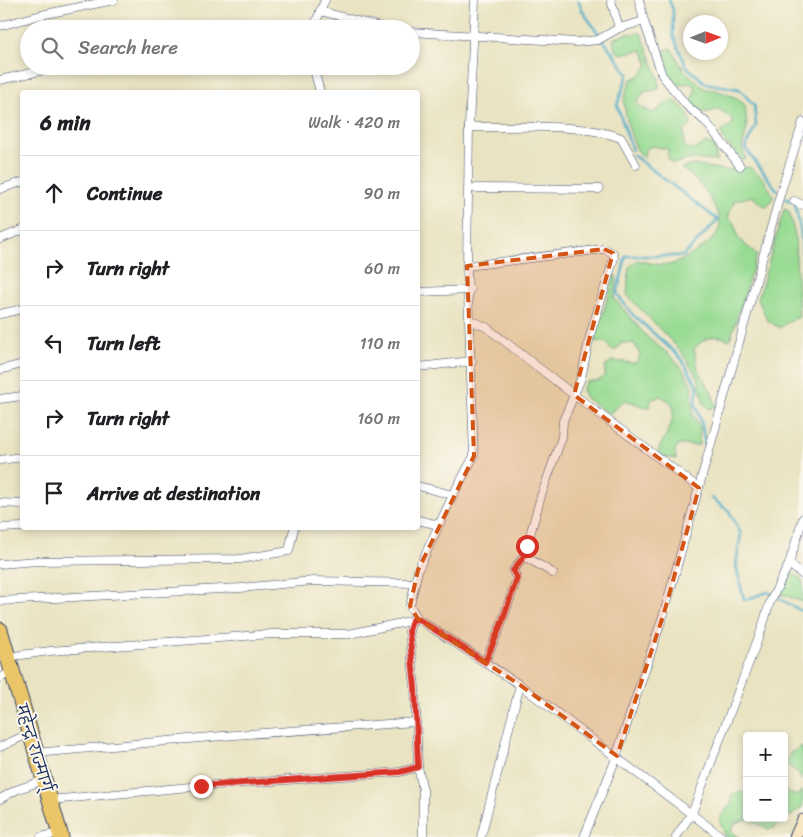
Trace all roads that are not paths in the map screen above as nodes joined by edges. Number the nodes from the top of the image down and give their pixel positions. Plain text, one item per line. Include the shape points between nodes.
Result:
1 (114, 0) edge
2 (326, 0) edge
3 (475, 0) edge
4 (611, 0) edge
5 (639, 0) edge
6 (320, 11) junction
7 (23, 20) edge
8 (316, 20) edge
9 (354, 20) edge
10 (20, 21) edge
11 (644, 21) junction
12 (0, 26) edge
13 (619, 28) junction
14 (420, 32) edge
15 (472, 35) junction
16 (22, 75) edge
17 (315, 75) edge
18 (0, 80) edge
19 (319, 90) edge
20 (803, 122) edge
21 (469, 127) junction
22 (636, 165) dead end
23 (740, 166) dead end
24 (20, 183) edge
25 (470, 188) junction
26 (0, 189) edge
27 (599, 189) dead end
28 (794, 201) dead end
29 (803, 205) edge
30 (20, 231) edge
31 (0, 239) edge
32 (468, 266) junction
33 (470, 290) junction
34 (420, 292) edge
35 (20, 309) edge
36 (0, 314) edge
37 (470, 320) junction
38 (472, 362) junction
39 (20, 365) edge
40 (420, 367) edge
41 (0, 370) edge
42 (574, 395) junction
43 (20, 396) edge
44 (0, 400) edge
45 (20, 457) edge
46 (0, 460) edge
47 (420, 487) edge
48 (699, 488) junction
49 (453, 495) junction
50 (0, 503) edge
51 (20, 504) edge
52 (803, 518) edge
53 (420, 520) edge
54 (439, 525) junction
55 (20, 527) edge
56 (0, 528) edge
57 (294, 530) edge
58 (524, 556) junction
59 (0, 564) edge
60 (789, 564) junction
61 (553, 573) dead end
62 (803, 575) edge
63 (415, 583) junction
64 (0, 601) edge
65 (415, 620) junction
66 (0, 630) edge
67 (7, 657) junction
68 (485, 662) junction
69 (6, 675) edge
70 (520, 685) junction
71 (415, 722) junction
72 (30, 733) junction
73 (0, 746) edge
74 (36, 753) junction
75 (616, 756) junction
76 (418, 767) junction
77 (44, 780) junction
78 (0, 799) edge
79 (50, 800) junction
80 (692, 812) junction
81 (803, 820) edge
82 (60, 835) edge
83 (41, 837) edge
84 (423, 837) edge
85 (481, 837) edge
86 (584, 837) edge
87 (676, 837) edge
88 (722, 837) edge
89 (795, 837) edge

1 - 7 street
2 - 6 street
3 - 15 street
4 - 13 street
5 - 11 street
6 - 8 street
6 - 9 street
10 - 12 street
11 - 13 street
11 - 23 street via 665,79 690,110 706,122
13 - 15 street via 598,40 577,42
14 - 15 street
15 - 21 street
16 - 18 street
17 - 19 street
20 - 48 street
21 - 22 street via 607,133 621,138
21 - 25 street
24 - 26 street
25 - 27 street
25 - 32 street
28 - 29 street
30 - 31 street
32 - 33 street
32 - 42 street via 604,250 613,253 582,378
33 - 34 street
33 - 37 street
35 - 36 street
37 - 38 street
37 - 42 street via 486,327
38 - 40 street
38 - 49 street via 474,456
39 - 41 street
42 - 48 street
42 - 58 street via 563,421 562,437
43 - 44 street
45 - 46 street
47 - 49 street
48 - 75 street via 664,613
49 - 54 street
50 - 51 street
52 - 60 street
53 - 54 street
54 - 63 street
55 - 56 street
57 - 59 street via 289,551 240,558
58 - 61 street
58 - 68 street via 513,571 517,578
60 - 62 street
60 - 80 street via 770,602
63 - 64 street via 313,581
63 - 65 street via 410,606
65 - 67 street via 349,634 272,634
65 - 68 street
65 - 71 street via 409,631
66 - 67 highway, महेन्द्र राज्मार्ग्
67 - 69 highway, महेन्द्र राज्मार्ग्
68 - 70 street
69 - 72 highway, महेन्द्र राज्मार्ग्
70 - 75 street
70 - 85 street
71 - 74 street
71 - 76 street
72 - 73 street
72 - 74 highway, महेन्द्र राज्मार्ग्
74 - 77 highway, महेन्द्र राज्मार्ग्
75 - 80 street
75 - 86 street
76 - 79 street via 400,772
76 - 84 street via 423,790
77 - 78 street
77 - 79 highway, महेन्द्र राज्मार्ग्
79 - 82 highway, महेन्द्र राज्मार्ग्
80 - 87 street
80 - 88 street
81 - 89 street
82 - 83 street

